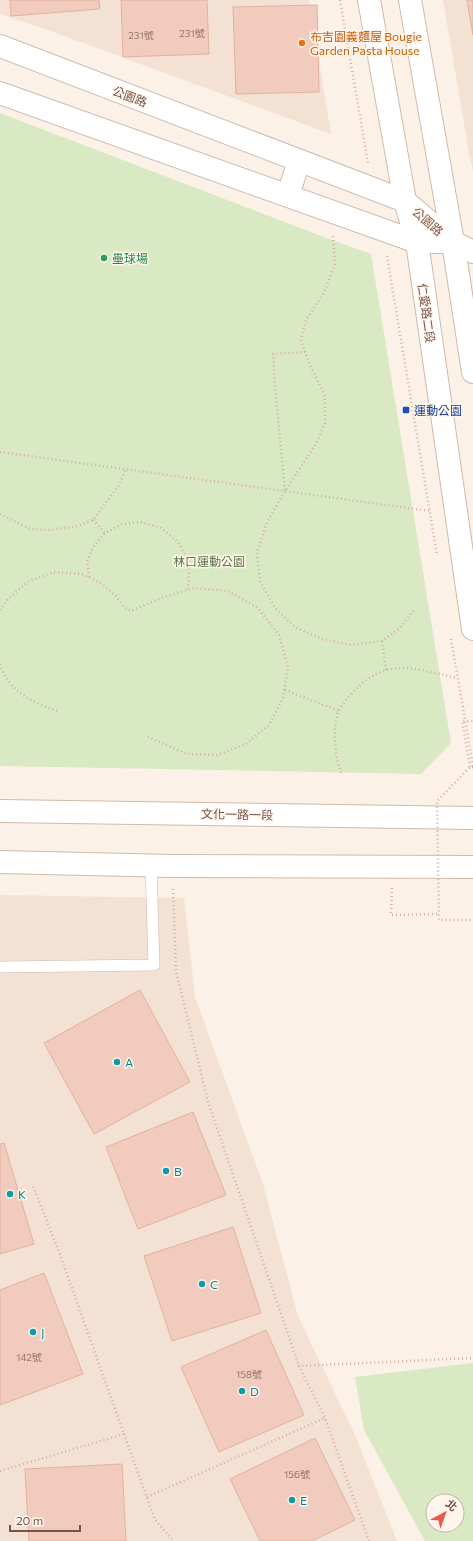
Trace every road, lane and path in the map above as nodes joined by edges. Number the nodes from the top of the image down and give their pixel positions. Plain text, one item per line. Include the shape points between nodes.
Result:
1 (340, 0) edge
2 (369, 0) edge
3 (410, 0) edge
4 (0, 46) edge
5 (0, 93) edge
6 (299, 161) junction
7 (372, 190) junction
8 (288, 195) junction
9 (405, 201) junction
10 (333, 212) junction
11 (382, 229) junction
12 (417, 242) junction
13 (453, 242) junction
14 (473, 252) edge
15 (305, 352) junction
16 (473, 372) edge
17 (0, 452) edge
18 (126, 469) junction
19 (285, 490) junction
20 (430, 511) junction
21 (0, 514) edge
22 (93, 520) junction
23 (105, 533) junction
24 (437, 557) dead end
25 (89, 577) junction
26 (187, 590) junction
27 (0, 610) edge
28 (414, 610) dead end
29 (473, 628) edge
30 (450, 633) dead end
31 (382, 641) junction
32 (0, 664) edge
33 (386, 670) junction
34 (458, 678) junction
35 (285, 690) junction
36 (58, 711) dead end
37 (339, 711) junction
38 (465, 721) junction
39 (473, 721) edge
40 (148, 737) dead end
41 (472, 767) edge
42 (341, 773) dead end
43 (0, 811) edge
44 (473, 818) edge
45 (0, 862) edge
46 (151, 865) junction
47 (172, 866) junction
48 (473, 868) edge
49 (438, 914) junction
50 (391, 915) dead end
51 (473, 920) edge
52 (0, 967) edge
53 (32, 1184) dead end
54 (473, 1358) edge
55 (298, 1366) junction
56 (325, 1418) junction
57 (124, 1434) junction
58 (0, 1471) edge
59 (147, 1497) junction
60 (174, 1541) edge
61 (369, 1541) edge

1 - 7 path
2 - 9 main road, 仁愛路二段
3 - 13 main road
4 - 6 main road, 公園路
5 - 8 main road, 公園路
6 - 7 main road, 公園路
6 - 8 main road
7 - 9 main road, 公園路
8 - 10 main road, 公園路
9 - 12 main road, 仁愛路二段
9 - 13 main road, 公園路
10 - 11 main road, 公園路
10 - 15 path via 332,240 335,264 324,293 306,320 301,340
11 - 12 main road, 公園路
11 - 20 path
12 - 13 main road, 公園路
12 - 29 main road, 仁愛路二段
13 - 14 main road
13 - 16 main road
15 - 19 path via 325,396 325,423 316,444
15 - 19 path via 273,354
17 - 18 path
18 - 19 path
18 - 22 path via 119,485
19 - 20 path
19 - 31 path via 267,522 257,553 260,581 275,608 296,628 323,638 351,645
20 - 24 path
21 - 22 path via 30,529 74,527
22 - 23 path
23 - 25 path via 93,547 87,562
23 - 26 path via 122,524 140,522 161,528 178,542 188,561
25 - 26 path via 102,584 124,607 132,611
25 - 27 path via 54,572 29,581 9,598
26 - 35 path via 194,588 228,591 258,608 279,635 288,668
28 - 31 path via 399,629
30 - 34 path
31 - 33 path
32 - 36 path via 3,673 19,693 42,706
33 - 34 path via 404,668
33 - 37 path via 354,689
34 - 38 path
35 - 37 path
35 - 40 path via 269,725 246,744 217,754 187,754
37 - 42 path via 335,733 336,757
38 - 39 path
38 - 41 path via 462,721
41 - 49 path, bridge via 437,801
43 - 44 main road, 文化一路一段
45 - 46 main road
46 - 47 main road
46 - 52 lane via 154,965
47 - 48 main road
47 - 55 path via 176,971 208,1102
49 - 50 path
49 - 51 path, bridge via 439,920
53 - 57 path
54 - 55 path
55 - 56 path
56 - 59 path
56 - 61 path
57 - 58 path
57 - 59 path
59 - 60 path via 155,1520

